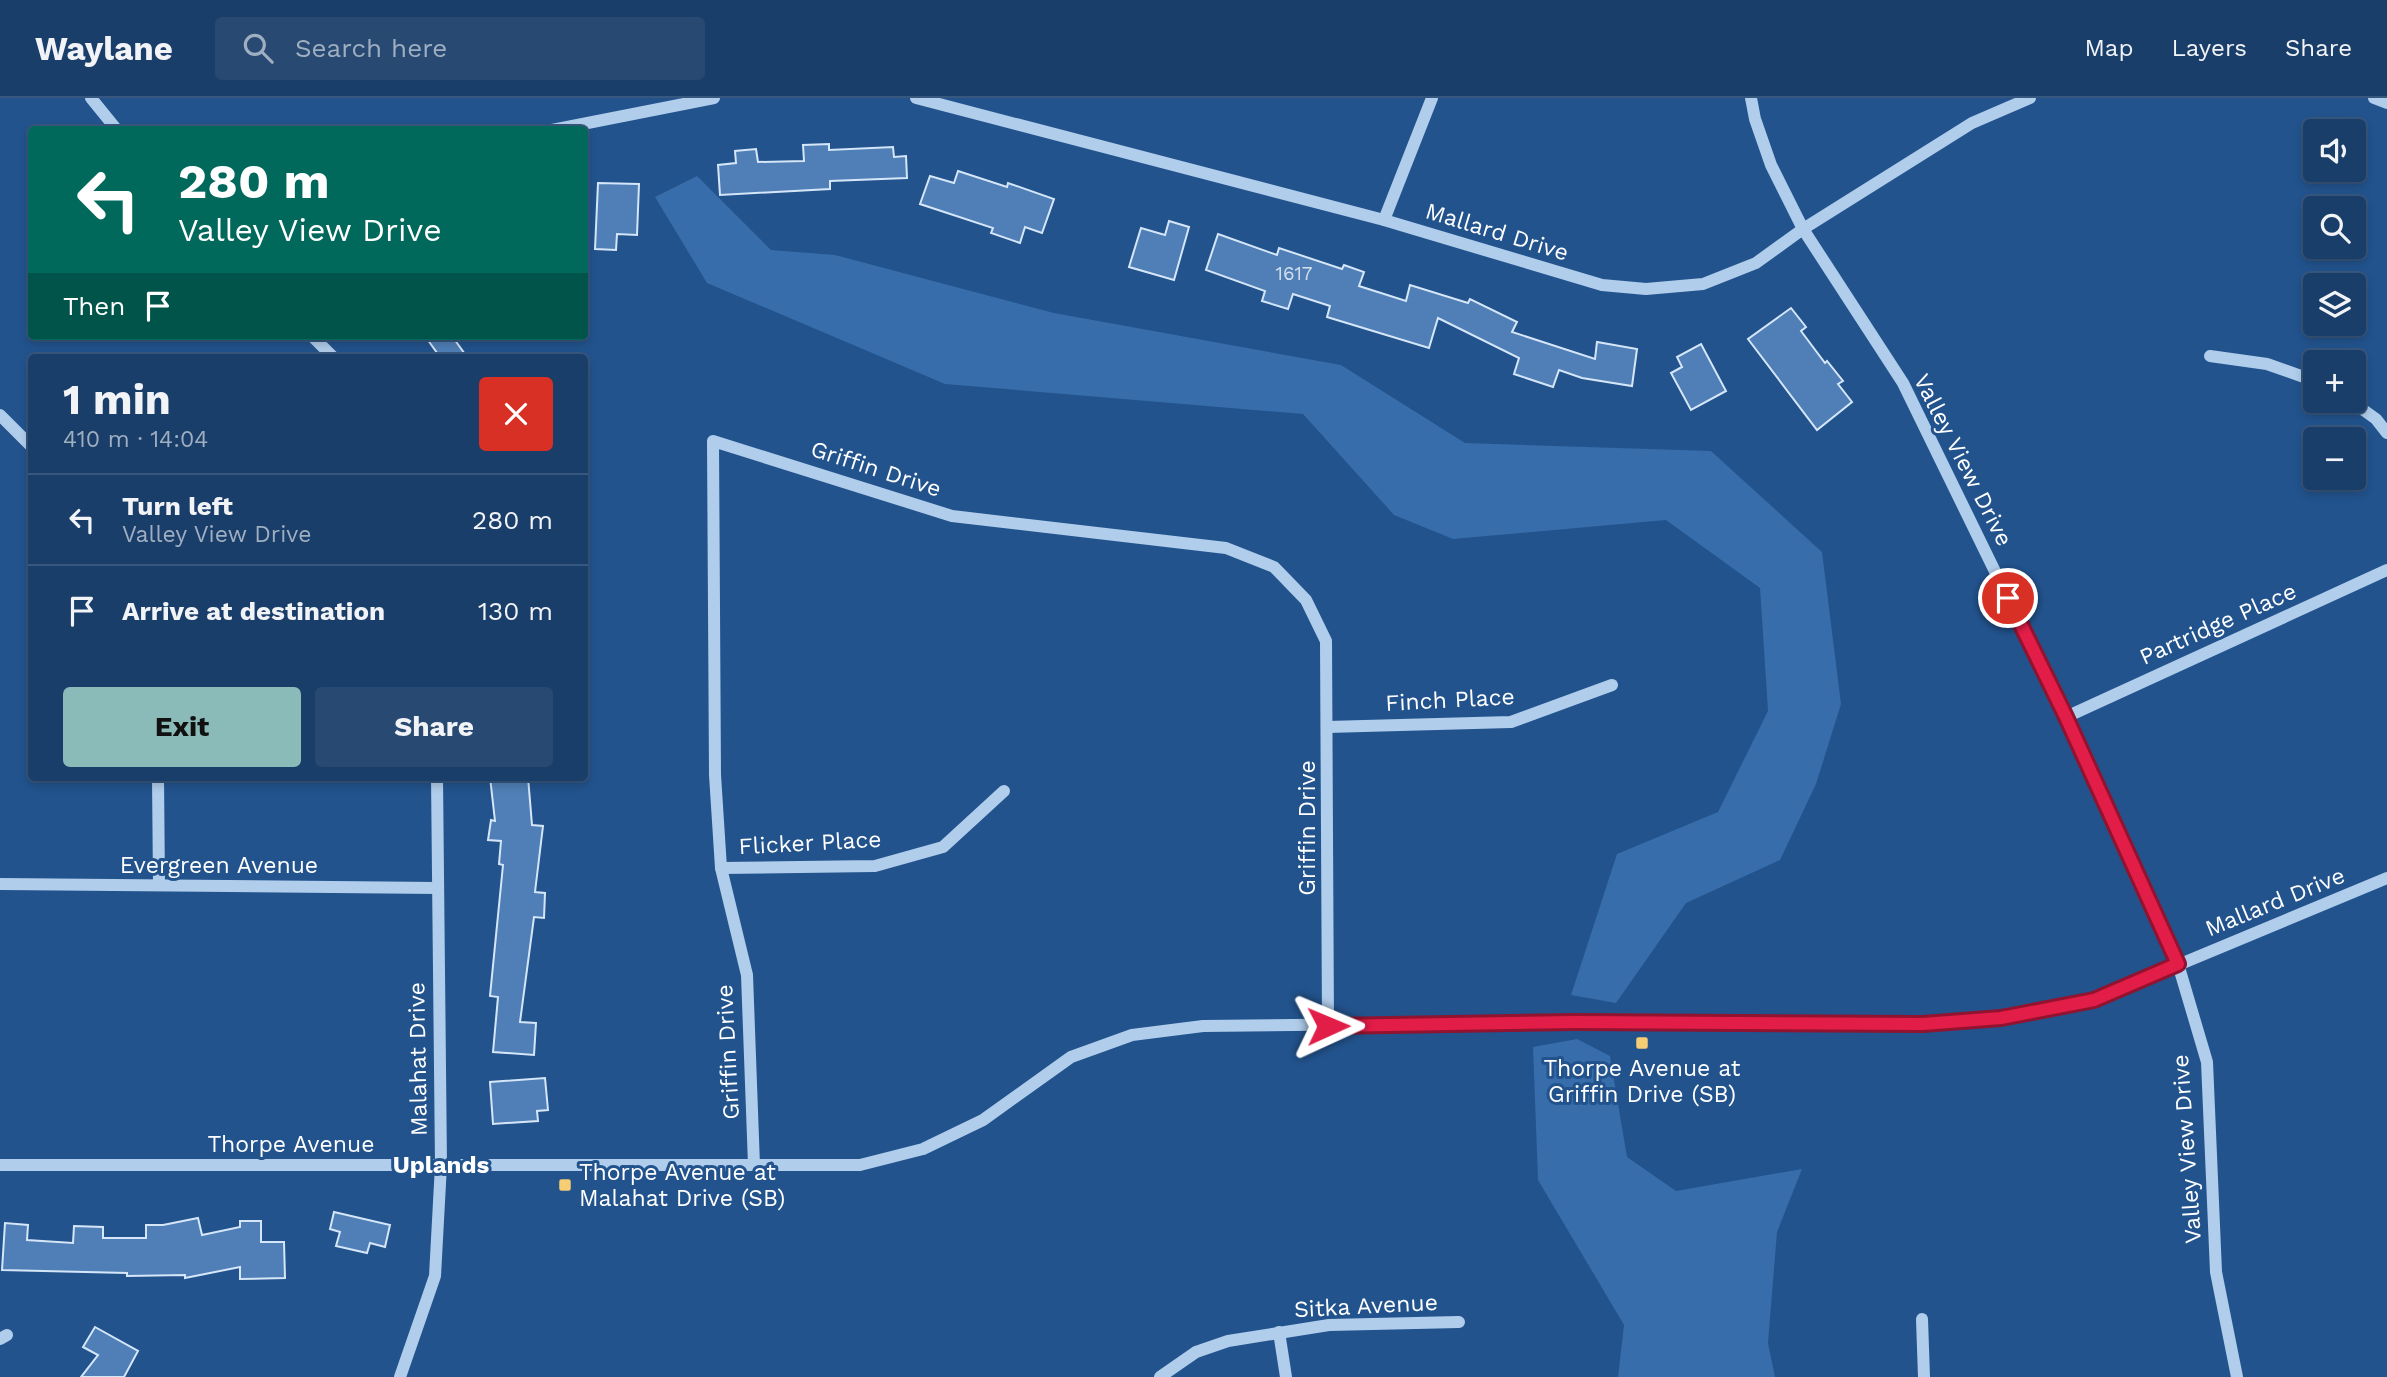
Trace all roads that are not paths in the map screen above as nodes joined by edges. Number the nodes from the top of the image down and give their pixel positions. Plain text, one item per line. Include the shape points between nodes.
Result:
1 (91, 98) edge
2 (714, 98) edge
3 (916, 98) edge
4 (1432, 98) edge
5 (1751, 98) edge
6 (2030, 98) edge
7 (2374, 98) edge
8 (2387, 103) edge
9 (114, 126) edge
10 (572, 126) edge
11 (1384, 220) junction
12 (1802, 229) junction
13 (316, 340) edge
14 (330, 354) edge
15 (2210, 356) dead end
16 (2303, 377) edge
17 (2366, 412) edge
18 (0, 415) edge
19 (2387, 433) edge
20 (28, 443) edge
21 (2387, 570) edge
22 (1612, 685) dead end
23 (2066, 717) junction
24 (1327, 727) junction
25 (158, 781) edge
26 (437, 781) edge
27 (1004, 791) dead end
28 (721, 868) junction
29 (2387, 878) edge
30 (0, 884) edge
31 (159, 885) junction
32 (437, 888) junction
33 (2178, 964) junction
34 (1328, 1026) junction
35 (0, 1165) edge
36 (441, 1165) junction
37 (754, 1165) junction
38 (1922, 1319) dead end
39 (1459, 1322) dead end
40 (1279, 1332) junction
41 (400, 1377) edge
42 (1160, 1377) edge
43 (1286, 1377) edge
44 (1924, 1377) edge
45 (2237, 1377) edge

1 - 9 street
2 - 10 street
3 - 11 street, Mallard Drive
4 - 11 street
5 - 12 street, Valley View Drive via 1772,165
6 - 12 street, Mallard Drive via 1972,123
7 - 8 street
11 - 12 street, Mallard Drive via 1602,285 1646,289 1703,284 1756,262
12 - 23 street, Valley View Drive via 1903,383
13 - 14 street
15 - 16 street via 2267,364
17 - 19 street
18 - 20 street
21 - 23 street, Partridge Place
22 - 24 street, Finch Place via 1511,722
23 - 33 street, Valley View Drive
24 - 28 street, Griffin Drive via 1326,641 1306,600 1273,567 1226,548 952,516 713,441 715,775
24 - 34 street, Griffin Drive
25 - 31 street
26 - 32 street, Malahat Drive
27 - 28 street, Flicker Place via 943,847 875,866
28 - 37 street, Griffin Drive via 747,975
29 - 33 street, Mallard Drive
30 - 31 street, Evergreen Avenue
31 - 32 street, Evergreen Avenue
32 - 36 street, Malahat Drive
33 - 34 street, Thorpe Avenue via 2094,1000 2001,1018 1923,1024
33 - 45 street, Valley View Drive via 2207,1062 2216,1272
34 - 37 street, Thorpe Avenue via 1203,1026 1132,1035 1071,1057 983,1120 923,1149 860,1166
35 - 36 street, Thorpe Avenue
36 - 37 street, Thorpe Avenue
36 - 41 street, Malahat Drive via 435,1276
38 - 44 street
39 - 40 street, Sitka Avenue via 1329,1325
40 - 42 street, Sitka Avenue via 1196,1352
40 - 43 street

